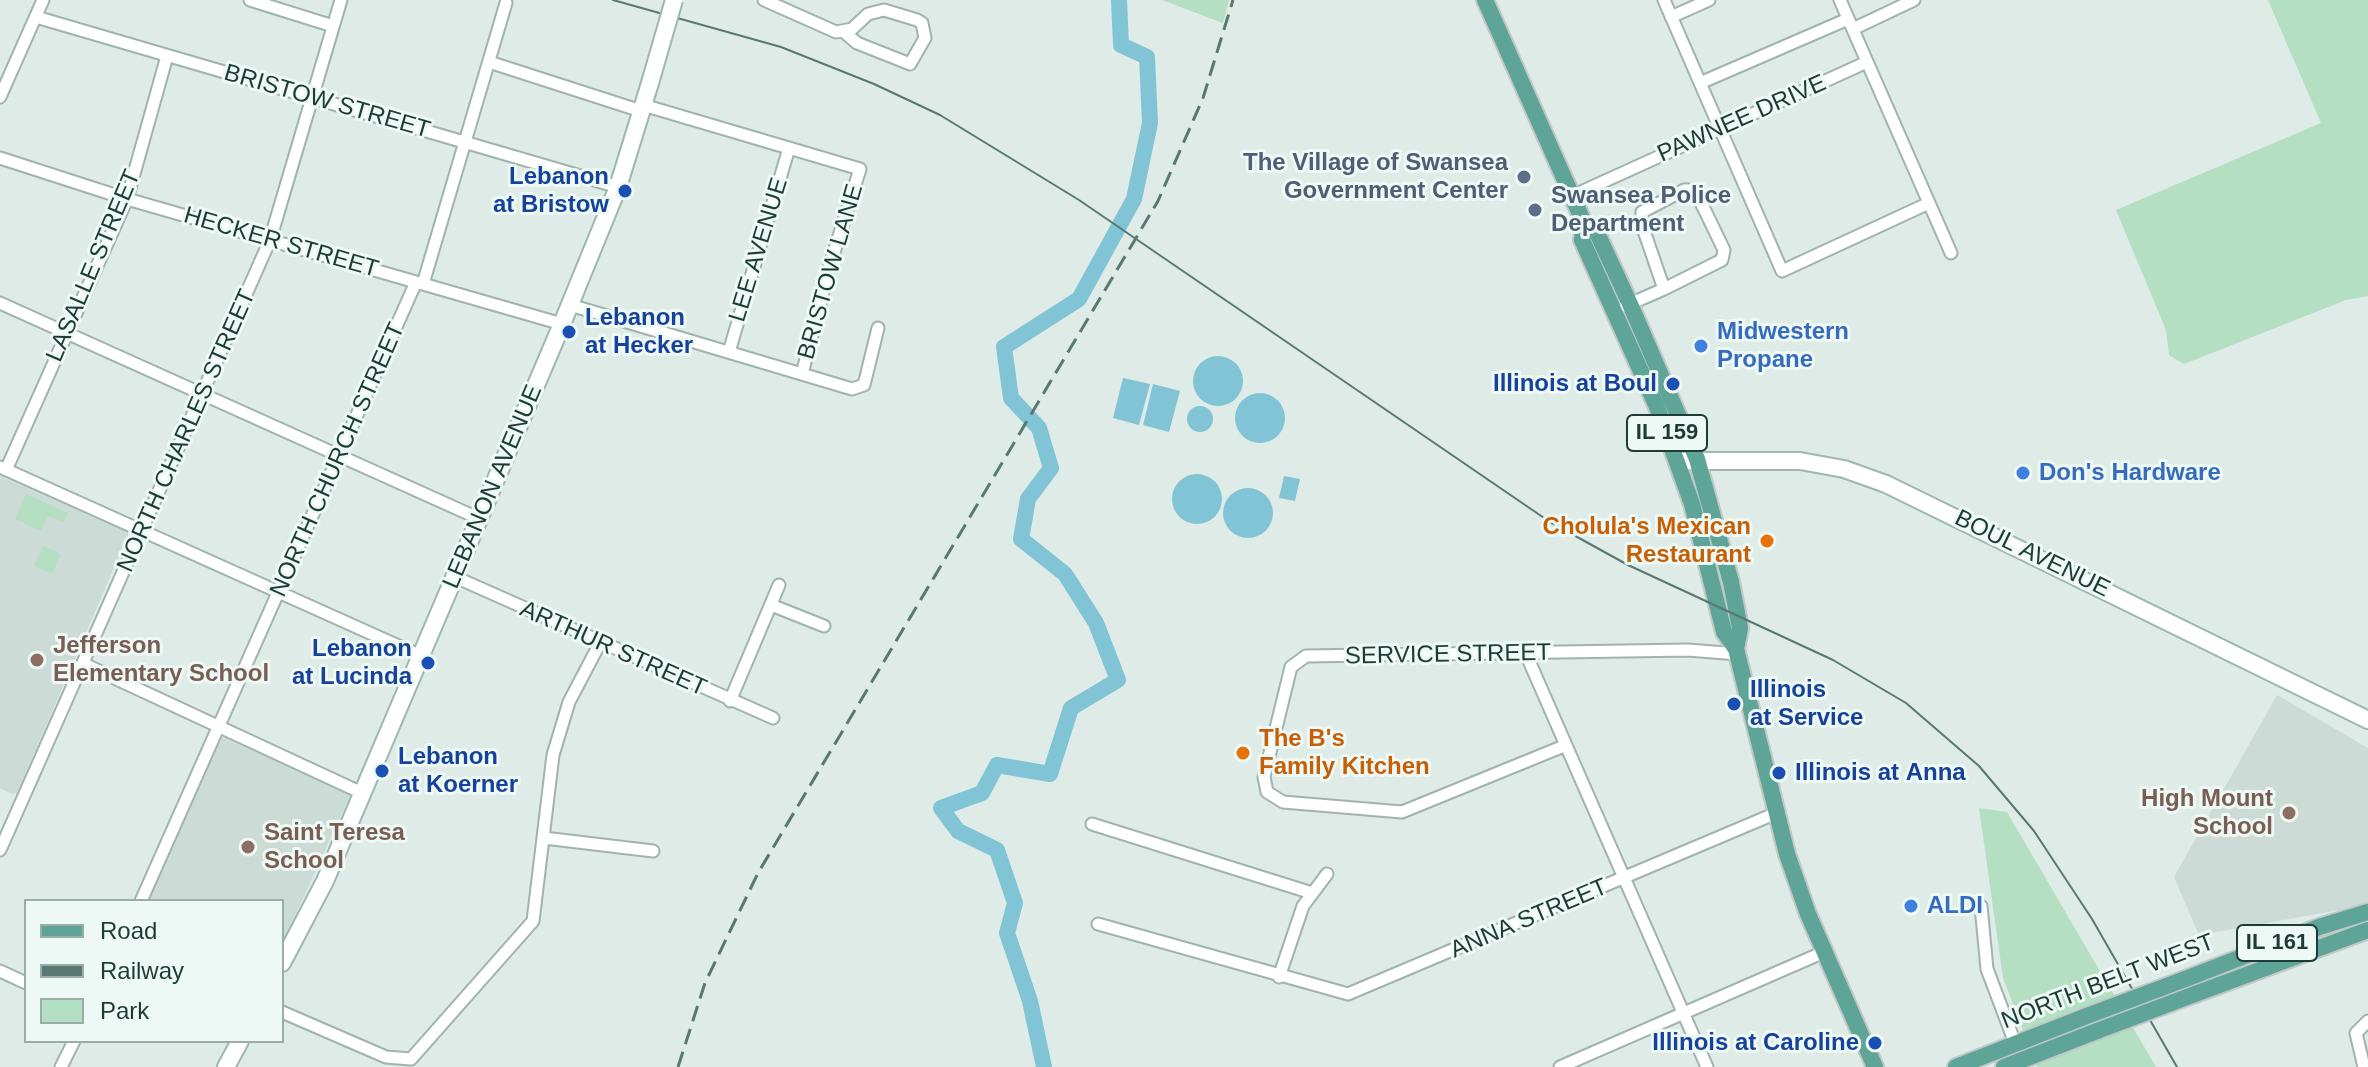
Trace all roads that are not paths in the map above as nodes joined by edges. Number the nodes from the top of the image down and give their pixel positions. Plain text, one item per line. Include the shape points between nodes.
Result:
1 (43, 0) edge
2 (250, 0) edge
3 (341, 0) edge
4 (674, 0) edge
5 (764, 0) edge
6 (1485, 0) edge
7 (1664, 0) edge
8 (1709, 0) edge
9 (1840, 0) edge
10 (1914, 0) edge
11 (506, 3) dead end
12 (36, 17) junction
13 (1671, 17) junction
14 (1851, 24) junction
15 (333, 26) junction
16 (844, 32) junction
17 (167, 56) junction
18 (489, 62) junction
19 (1867, 62) junction
20 (1700, 83) junction
21 (1, 90) edge
22 (312, 97) junction
23 (642, 108) junction
24 (1720, 129) junction
25 (465, 142) junction
26 (789, 148) junction
27 (0, 158) edge
28 (618, 187) junction
29 (1572, 196) junction
30 (127, 199) junction
31 (1929, 203) junction
32 (1584, 223) junction
33 (270, 240) junction
34 (1951, 253) dead end
35 (420, 283) junction
36 (1664, 289) junction
37 (0, 303) edge
38 (1630, 304) junction
39 (570, 305) junction
40 (1613, 311) junction
41 (562, 324) junction
42 (878, 328) dead end
43 (67, 333) junction
44 (729, 352) junction
45 (802, 374) junction
46 (203, 394) junction
47 (339, 456) junction
48 (1697, 459) junction
49 (1678, 461) junction
50 (3, 468) edge
51 (480, 519) junction
52 (143, 531) junction
53 (455, 577) junction
54 (779, 585) dead end
55 (280, 592) junction
56 (771, 605) junction
57 (824, 626) dead end
58 (600, 643) junction
59 (1737, 652) junction
60 (1526, 654) junction
61 (421, 656) junction
62 (84, 664) junction
63 (730, 701) junction
64 (773, 718) dead end
65 (2368, 720) edge
66 (216, 727) junction
67 (1564, 746) junction
68 (362, 793) junction
69 (1774, 814) junction
70 (1092, 824) dead end
71 (544, 838) junction
72 (0, 850) edge
73 (653, 851) dead end
74 (1327, 874) dead end
75 (1624, 879) junction
76 (1312, 893) junction
77 (142, 899) edge
78 (1981, 906) dead end
79 (2368, 912) edge
80 (1098, 924) dead end
81 (2368, 930) edge
82 (1824, 952) junction
83 (284, 959) edge
84 (0, 971) edge
85 (1279, 977) junction
86 (24, 982) edge
87 (284, 1013) edge
88 (1683, 1013) junction
89 (2368, 1021) edge
90 (73, 1043) edge
91 (239, 1043) edge
92 (2015, 1043) junction
93 (414, 1063) edge
94 (61, 1067) edge
95 (226, 1067) edge
96 (1560, 1067) edge
97 (1707, 1067) edge
98 (1875, 1067) edge
99 (1956, 1067) edge
100 (2004, 1067) edge
101 (2364, 1067) edge

1 - 12 street
2 - 15 street
3 - 15 street, NORTH CHARLES STREET
4 - 23 main road, LEBANON AVENUE, bridge
5 - 16 street
6 - 29 main road, IL 159
7 - 13 street
8 - 13 street
9 - 14 street
10 - 14 street
11 - 18 street, NORTH CHURCH STREET
12 - 17 street, BRISTOW STREET
12 - 21 street
13 - 20 street
14 - 19 street
14 - 20 street
15 - 22 street, NORTH CHARLES STREET
16 - 16 street via 857,43 910,64 925,38 917,20 878,10
17 - 22 street, BRISTOW STREET
17 - 30 street, LASALLE STREET
18 - 23 street
18 - 25 street, NORTH CHURCH STREET
19 - 24 street, PAWNEE DRIVE
19 - 31 street
20 - 24 street
22 - 25 street, BRISTOW STREET
22 - 33 street, NORTH CHARLES STREET
23 - 26 street
23 - 28 main road, LEBANON AVENUE
24 - 29 street, PAWNEE DRIVE
24 - 31 street via 1782,271
25 - 28 street, BRISTOW STREET
25 - 35 street, NORTH CHURCH STREET
26 - 44 street, LEE AVENUE
26 - 45 street, BRISTOW LANE via 860,169
27 - 30 street, HECKER STREET
28 - 39 main road, LEBANON AVENUE
29 - 32 main road, IL 159
30 - 33 street, HECKER STREET
30 - 43 street, LASALLE STREET
31 - 34 street
32 - 38 main road, IL 159 via 1597,233
32 - 40 main road, IL 159 via 1582,240
33 - 35 street, HECKER STREET
33 - 46 street, NORTH CHARLES STREET
35 - 41 street, HECKER STREET
35 - 47 street, NORTH CHURCH STREET
36 - 36 street via 1722,260 1724,250 1695,190 1684,190 1642,212
36 - 38 street
37 - 43 street
38 - 40 street
38 - 48 main road, IL 159
39 - 41 main road, LEBANON AVENUE
39 - 44 street
40 - 49 main road, IL 159
41 - 51 main road, LEBANON AVENUE
42 - 45 street via 864,385 852,389
43 - 46 street
43 - 50 street, LASALLE STREET
44 - 45 street
46 - 47 street
46 - 52 street, NORTH CHARLES STREET
47 - 51 street
47 - 55 street, NORTH CHURCH STREET
48 - 49 main road, BOUL AVENUE
48 - 59 main road, IL 159 via 1731,582 1740,628
48 - 65 main road, BOUL AVENUE via 1800,461 1886,484
49 - 59 main road, IL 159 via 1724,632
50 - 52 street
51 - 53 main road, LEBANON AVENUE
52 - 55 street
52 - 62 street, NORTH CHARLES STREET
53 - 58 street, ARTHUR STREET
53 - 61 main road, LEBANON AVENUE
54 - 56 street
55 - 61 street
55 - 66 street, NORTH CHURCH STREET
56 - 57 street
56 - 63 street
58 - 63 street, ARTHUR STREET
58 - 71 street via 569,702 553,755
59 - 60 street, SERVICE STREET
59 - 69 main road, IL 159
60 - 67 street
60 - 67 street, SERVICE STREET via 1306,656 1291,667 1264,777 1267,792 1283,802 1402,812
61 - 68 main road, LEBANON AVENUE
62 - 66 street
62 - 72 street, NORTH CHARLES STREET
63 - 64 street, ARTHUR STREET
66 - 68 street
66 - 77 street, NORTH CHURCH STREET
67 - 75 street
68 - 83 main road, LEBANON AVENUE
69 - 75 street, ANNA STREET
69 - 82 main road, IL 159
70 - 76 street
71 - 73 street
71 - 93 street via 533,921
74 - 76 street
75 - 85 street, ANNA STREET via 1348,994
75 - 88 street
76 - 85 street
78 - 92 street via 1987,969
79 - 92 main road, NORTH BELT WEST / IL 161, bridge
80 - 85 street, ANNA STREET
81 - 100 main road, NORTH BELT WEST / IL 161, bridge
82 - 88 street
82 - 98 main road, IL 159
84 - 86 street
87 - 93 street via 386,1057
88 - 96 street
88 - 97 street
89 - 101 street via 2356,1033
90 - 94 street
91 - 95 main road
92 - 99 main road, NORTH BELT WEST / IL 161

